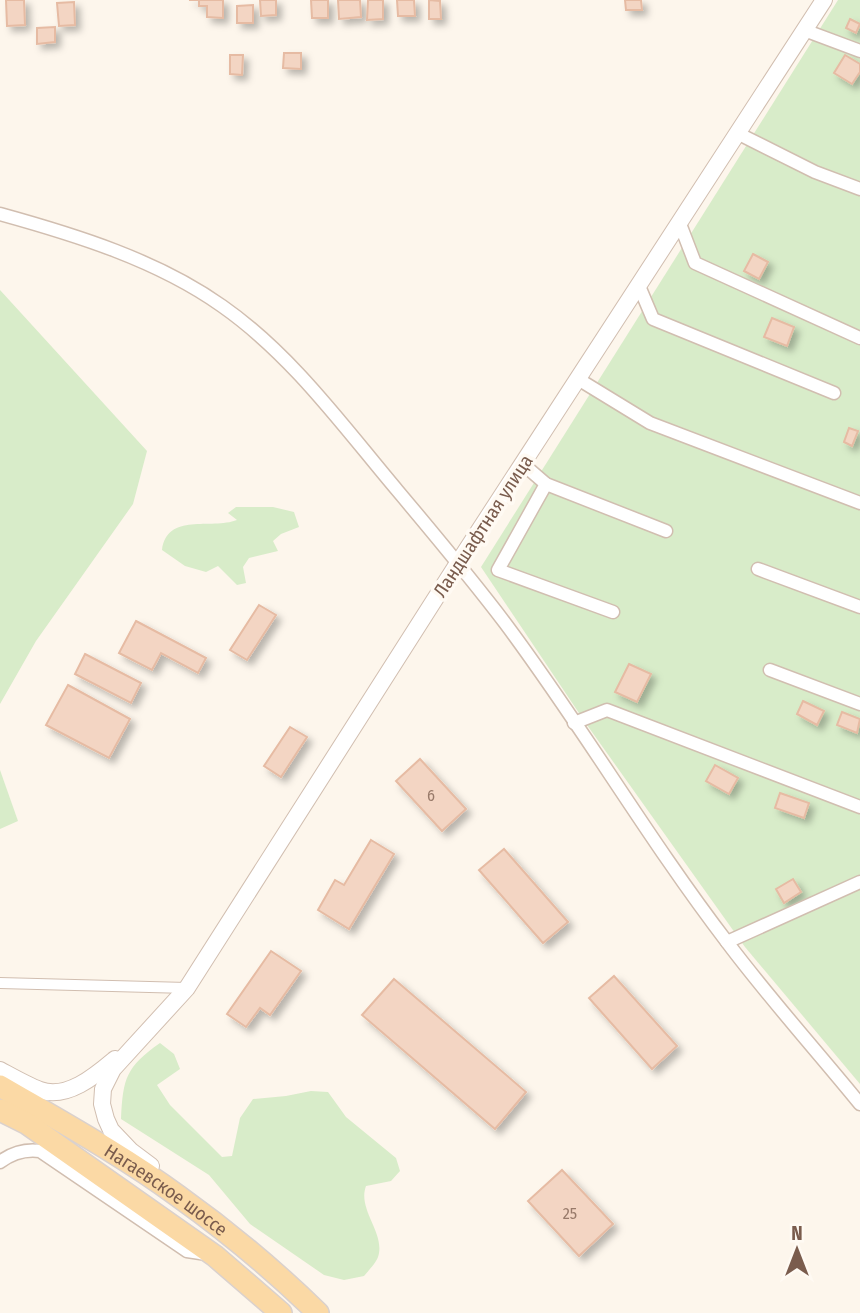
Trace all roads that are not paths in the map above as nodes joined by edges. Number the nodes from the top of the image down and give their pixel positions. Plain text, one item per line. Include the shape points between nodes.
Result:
1 (824, 0) edge
2 (804, 30) junction
3 (860, 51) edge
4 (739, 134) junction
5 (860, 189) edge
6 (0, 214) edge
7 (680, 224) junction
8 (639, 286) junction
9 (860, 338) edge
10 (578, 379) junction
11 (834, 393) dead end
12 (524, 465) junction
13 (546, 484) junction
14 (860, 503) edge
15 (666, 531) dead end
16 (458, 563) junction
17 (758, 569) dead end
18 (860, 607) edge
19 (613, 612) dead end
20 (770, 670) dead end
21 (860, 704) edge
22 (573, 723) junction
23 (860, 807) edge
24 (860, 882) edge
25 (727, 942) junction
26 (0, 983) edge
27 (187, 988) junction
28 (134, 1045) junction
29 (0, 1070) edge
30 (0, 1086) edge
31 (860, 1104) edge
32 (0, 1110) edge
33 (0, 1162) edge
34 (215, 1256) junction
35 (288, 1284) junction
36 (281, 1313) edge
37 (318, 1313) edge

1 - 2 street, Ландшафтная улица
2 - 3 street
2 - 4 street, Ландшафтная улица
4 - 5 street
4 - 7 street, Ландшафтная улица
6 - 16 street via 134,259 220,304 245,323 300,375
7 - 8 street, Ландшафтная улица
7 - 9 street via 695,263
8 - 10 street, Ландшафтная улица
8 - 11 street via 653,319
10 - 12 street, Ландшафтная улица
10 - 14 street via 650,423
12 - 13 street
12 - 16 street, Ландшафтная улица
13 - 15 street
13 - 19 street via 498,570
16 - 22 street
16 - 27 street, Ландшафтная улица
17 - 18 street
20 - 21 street
22 - 23 street via 607,710
22 - 25 street
24 - 25 street
25 - 31 street
26 - 27 street
27 - 28 street, Ландшафтная улица
28 - 29 street via 61,1092 43,1091
28 - 35 street via 103,1089 102,1104 111,1130 131,1151 268,1256
30 - 35 main road, Нагаевское шоссе via 178,1196
32 - 34 main road, Нагаевское шоссе
33 - 34 street via 16,1153 40,1151 187,1251
34 - 36 main road, Нагаевское шоссе
35 - 37 main road, Нагаевское шоссе

